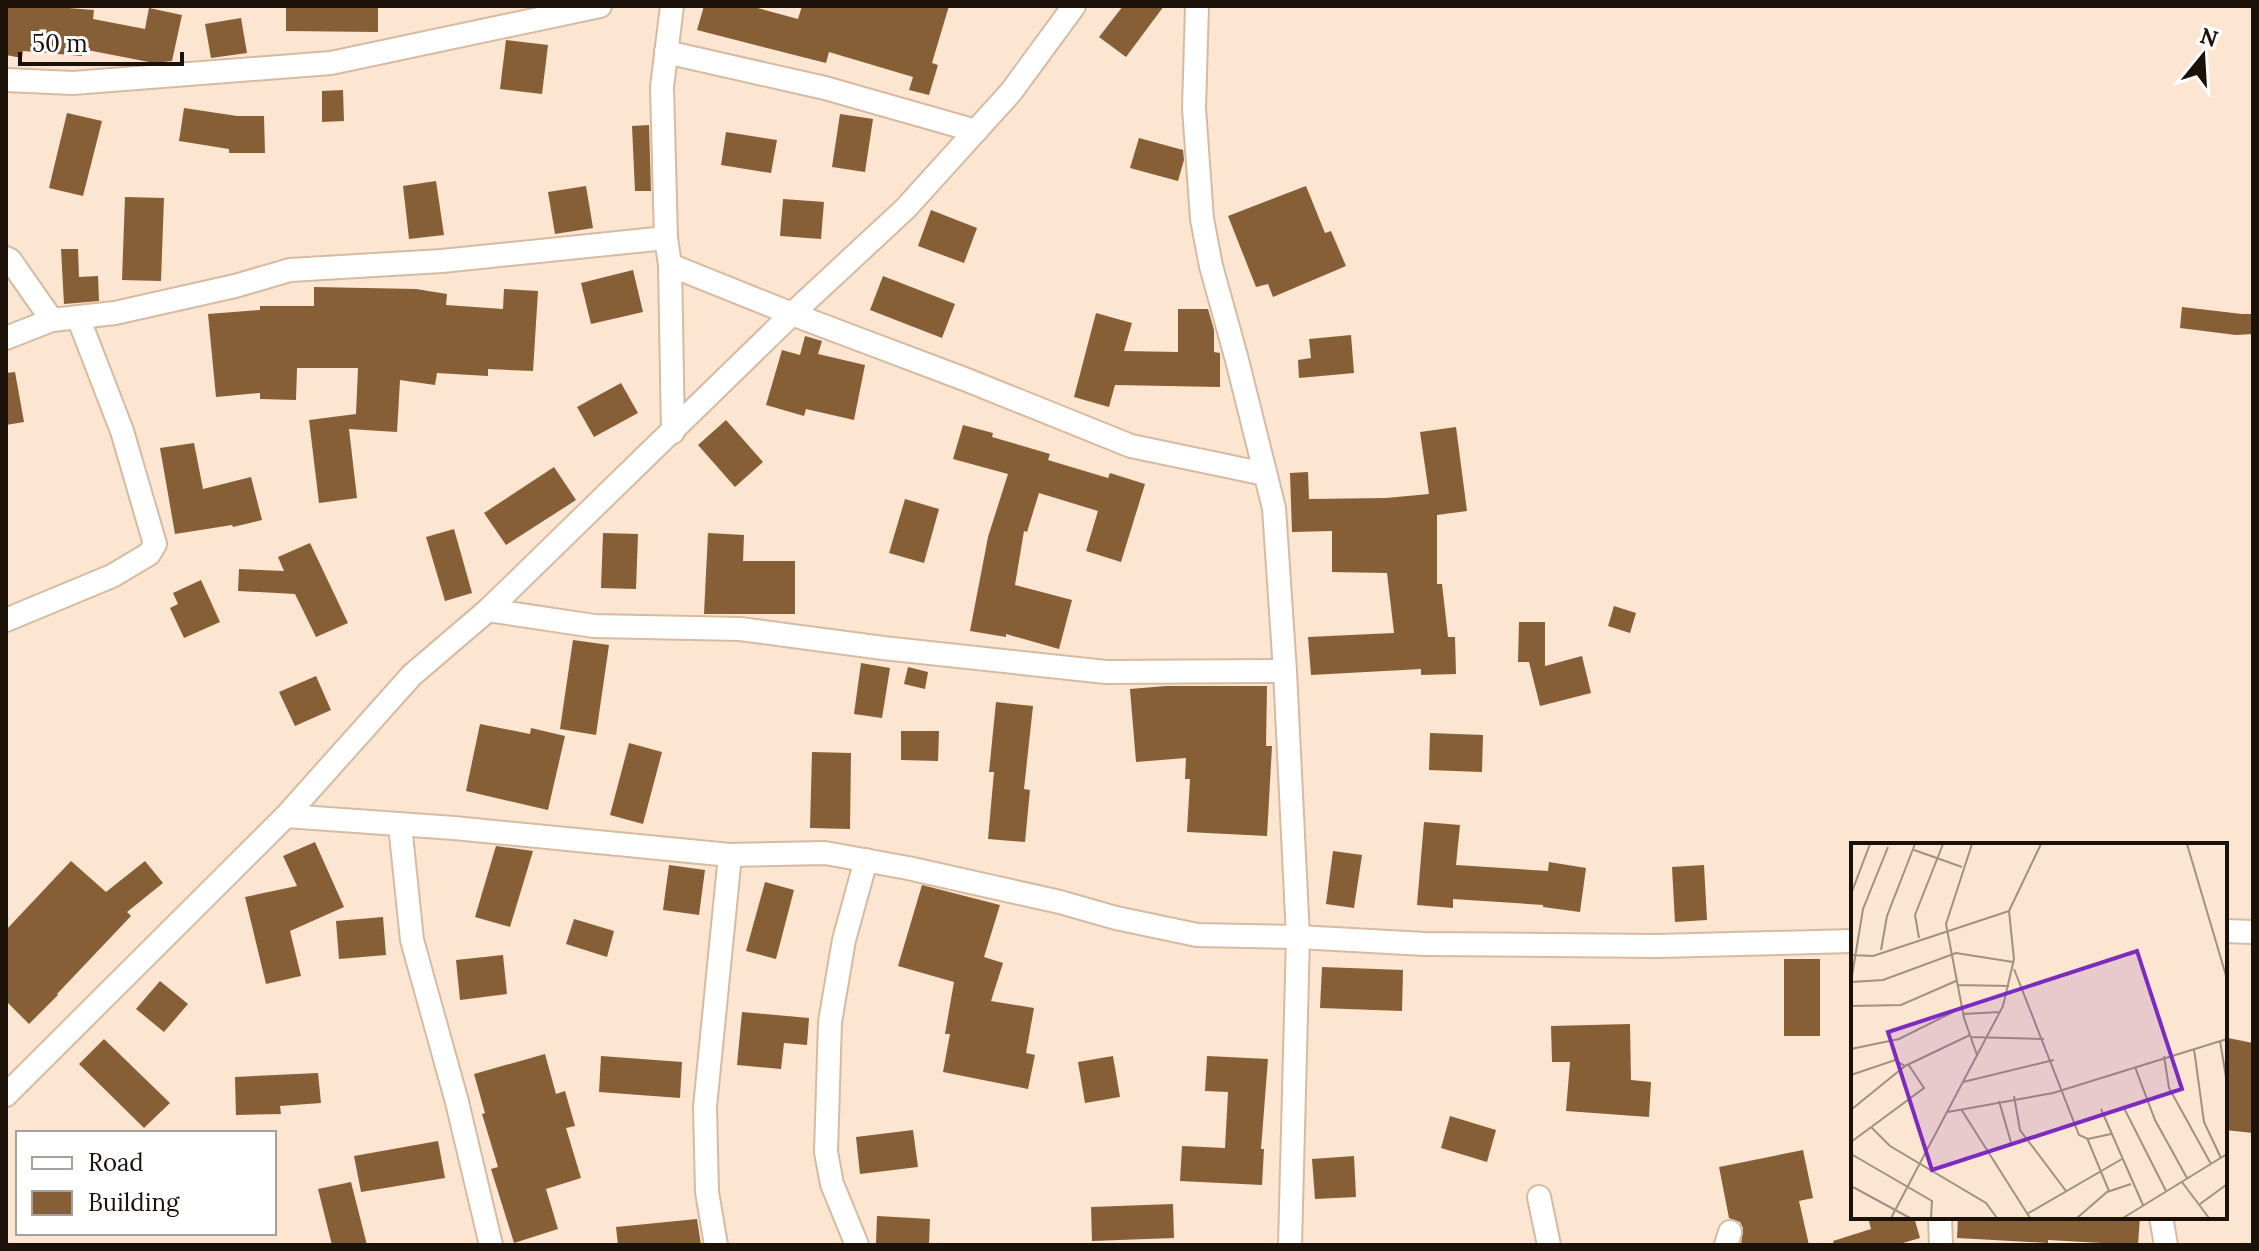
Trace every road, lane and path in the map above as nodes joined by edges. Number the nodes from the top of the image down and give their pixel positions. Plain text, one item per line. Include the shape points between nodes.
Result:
1 (600, 6) edge
2 (672, 6) edge
3 (1074, 6) edge
4 (1197, 6) edge
5 (666, 52) junction
6 (6, 80) edge
7 (976, 131) junction
8 (666, 238) junction
9 (6, 258) edge
10 (670, 265) junction
11 (792, 314) junction
12 (78, 317) junction
13 (52, 320) junction
14 (6, 338) edge
15 (673, 432) junction
16 (1265, 474) junction
17 (488, 610) junction
18 (6, 620) edge
19 (1285, 671) junction
20 (286, 816) junction
21 (400, 825) junction
22 (730, 855) junction
23 (866, 860) junction
24 (2227, 931) edge
25 (2253, 932) edge
26 (1298, 937) junction
27 (1851, 941) edge
28 (6, 1095) edge
29 (1539, 1197) dead end
30 (1940, 1219) edge
31 (2161, 1219) edge
32 (491, 1245) edge
33 (716, 1245) edge
34 (857, 1245) edge
35 (1290, 1245) edge
36 (1549, 1245) edge
37 (1941, 1245) edge
38 (2166, 1245) edge

1 - 6 street via 331,63 73,83
2 - 5 street
3 - 7 street
4 - 16 street via 1194,108 1202,219
5 - 7 street via 825,88
5 - 8 street
7 - 11 street via 906,208
8 - 10 street
8 - 12 street via 290,270 115,313
9 - 13 street
10 - 11 street
10 - 15 street
11 - 15 street
11 - 16 street via 1131,446
12 - 13 street
12 - 18 street via 122,431 155,544 149,554 112,576
13 - 14 street
15 - 17 street
16 - 19 street via 1274,508
17 - 19 street via 594,626 740,629 1106,672
17 - 20 street via 412,675
19 - 26 street
20 - 21 street
20 - 28 street
21 - 22 street
21 - 32 street via 412,940
22 - 23 street via 825,853
22 - 33 street via 705,1107 707,1192
23 - 26 street via 1197,935
23 - 34 street via 844,940 830,1022 826,1152 832,1184
24 - 25 street
26 - 27 street via 1658,946
26 - 35 street
29 - 36 street
30 - 37 street
31 - 38 street

